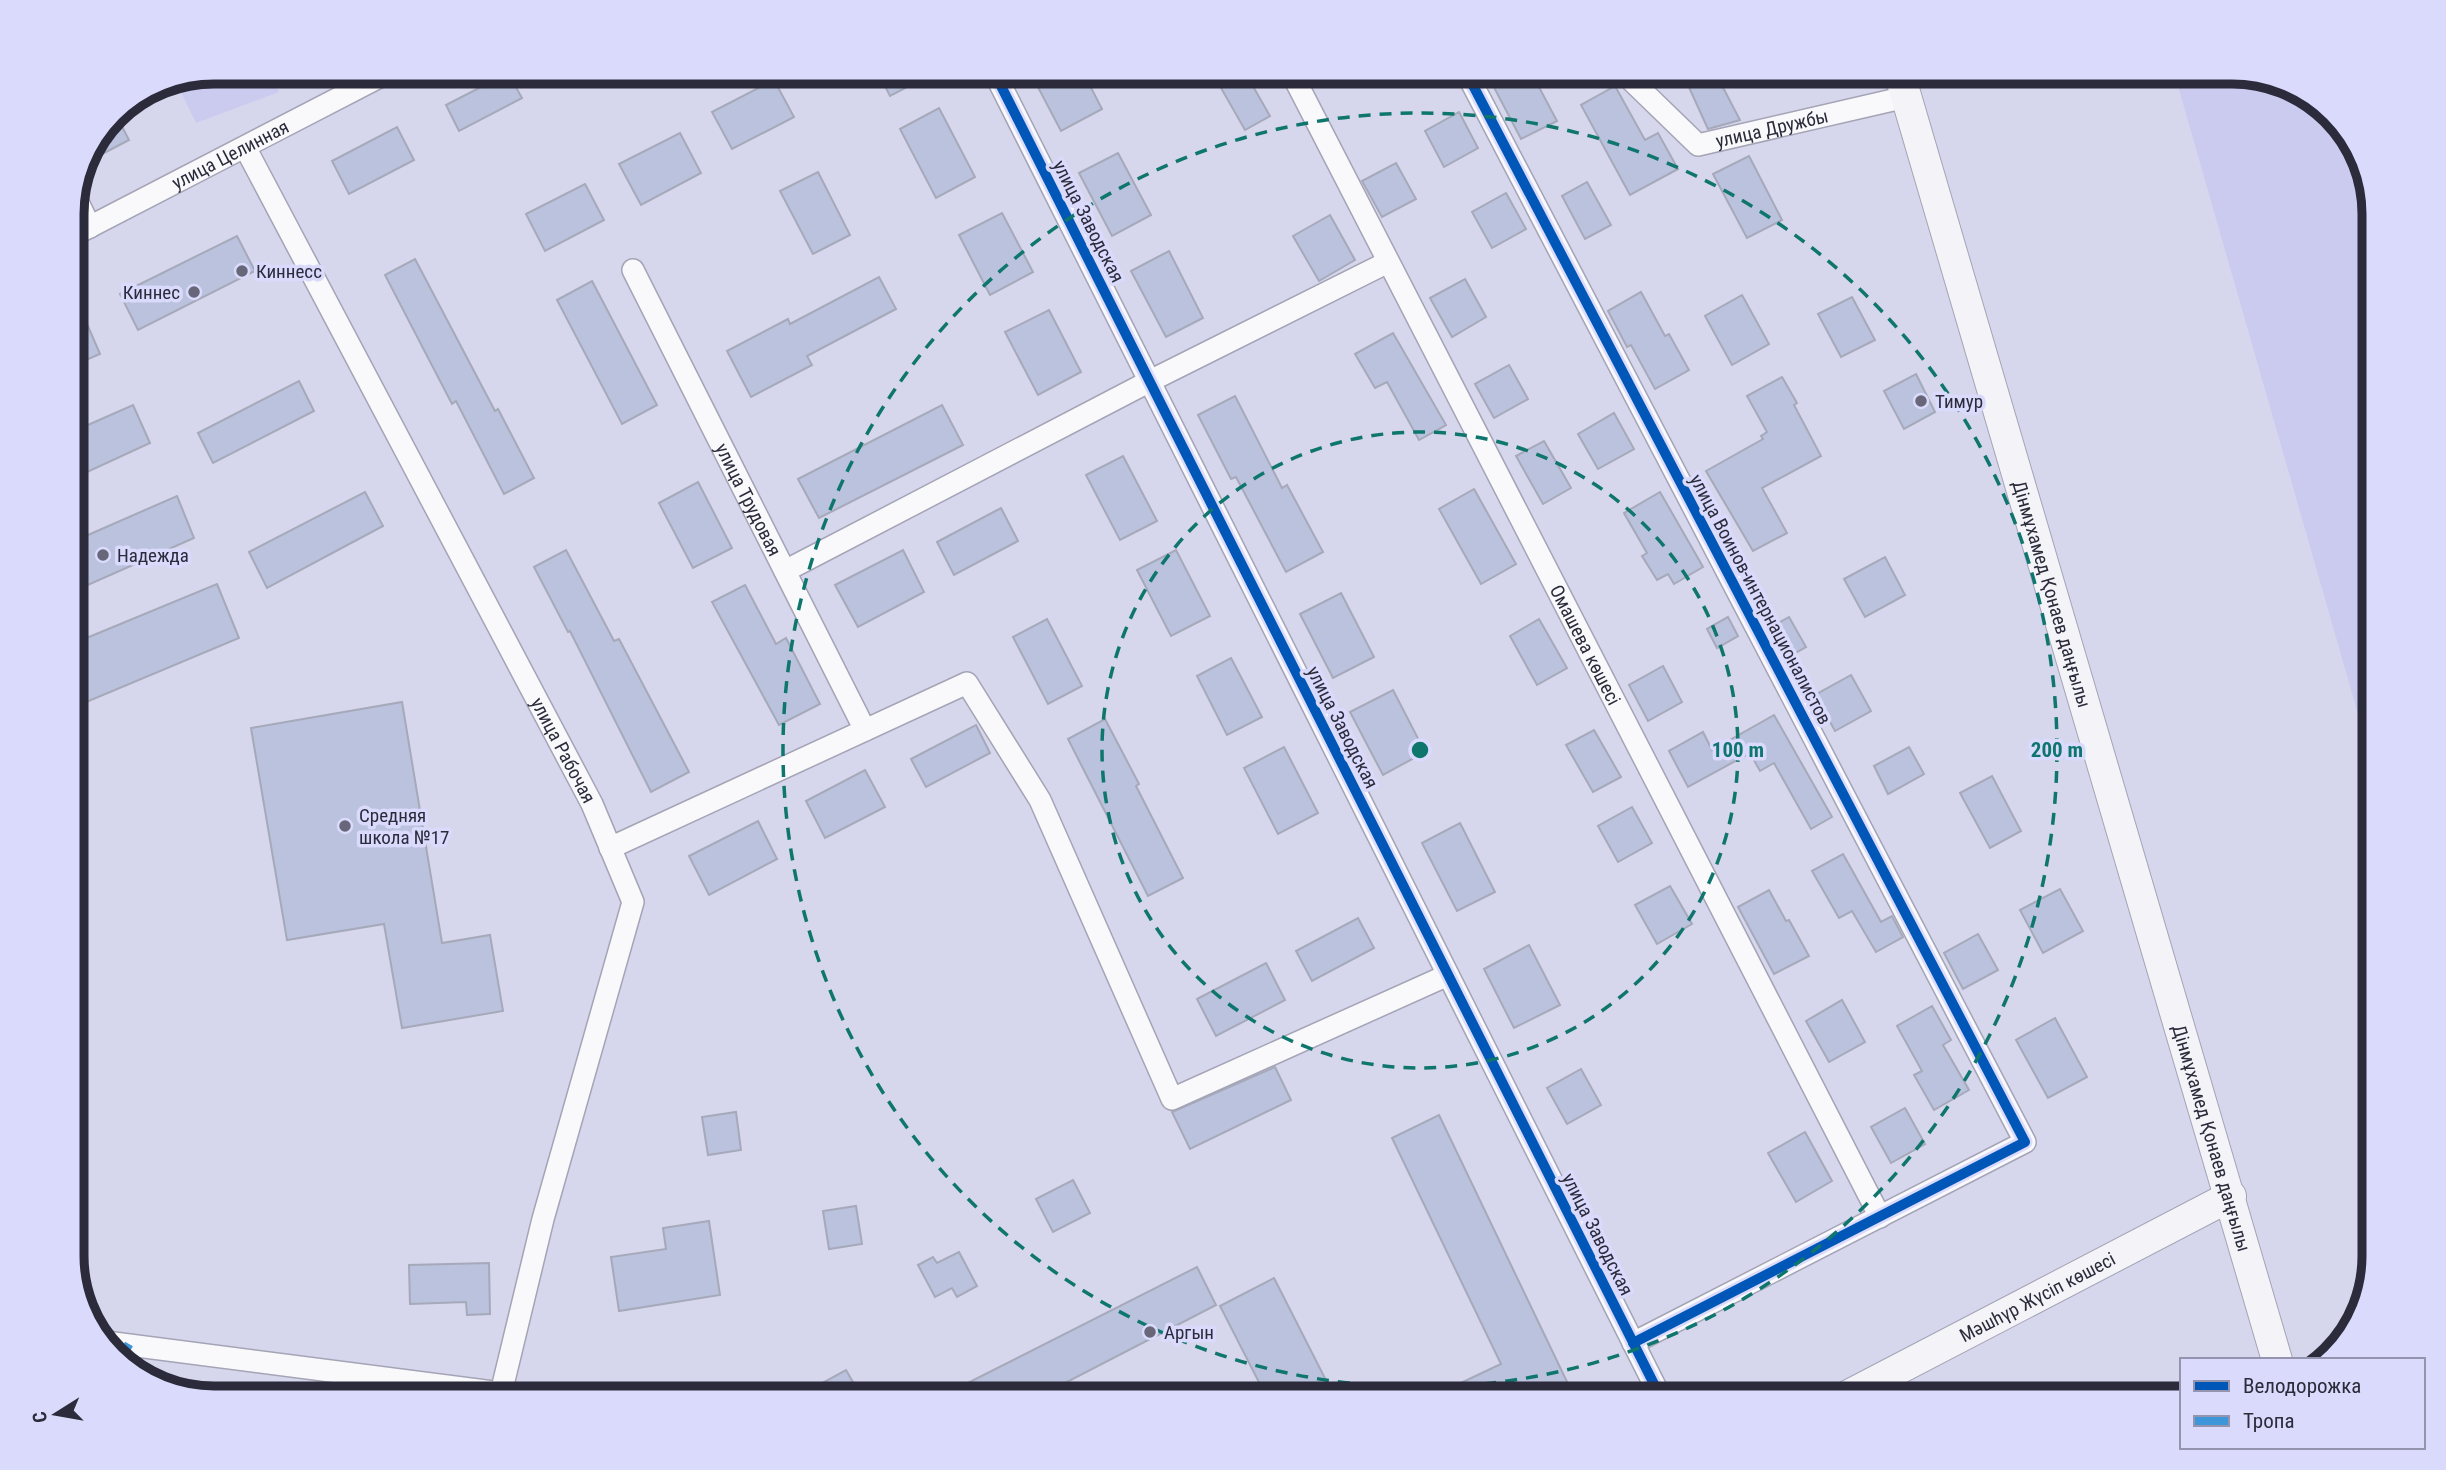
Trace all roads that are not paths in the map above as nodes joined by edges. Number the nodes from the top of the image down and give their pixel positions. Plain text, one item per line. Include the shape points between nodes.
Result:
1 (366, 84) edge
2 (1000, 84) edge
3 (1296, 84) edge
4 (1472, 84) edge
5 (1635, 84) edge
6 (1902, 84) edge
7 (245, 147) junction
8 (84, 229) edge
9 (1388, 262) junction
10 (633, 270) dead end
11 (1150, 381) junction
12 (785, 571) junction
13 (865, 730) junction
14 (610, 848) junction
15 (1448, 975) junction
16 (2231, 1196) junction
17 (1880, 1217) junction
18 (1633, 1343) junction
19 (125, 1351) edge
20 (2276, 1358) edge
21 (418, 1386) edge
22 (504, 1386) edge
23 (1655, 1386) edge
24 (1866, 1386) edge

1 - 7 street, улица Целинная
2 - 11 street, улица Заводская
3 - 9 street, Омашева көшесі
4 - 17 street, улица Воинов-интернационалистов via 2025,1142
5 - 6 street, улица Дружбы via 1698,145
6 - 16 street, Дінмұхамед Қонаев даңғылы
7 - 8 street, улица Целинная
7 - 14 street, улица Рабочая via 592,804
9 - 11 street
9 - 17 street, Омашева көшесі
10 - 12 street, улица Трудовая
11 - 12 street
11 - 15 street, улица Заводская
12 - 13 street, улица Трудовая
13 - 14 street
13 - 15 street via 967,683 1040,800 1172,1099
14 - 22 street, улица Рабочая via 633,902 543,1219
15 - 18 street, улица Заводская
16 - 20 street, Дінмұхамед Қонаев даңғылы
16 - 24 street, Мәшһүр Жүсіп көшесі
17 - 18 street
18 - 23 street, улица Заводская
19 - 21 street

